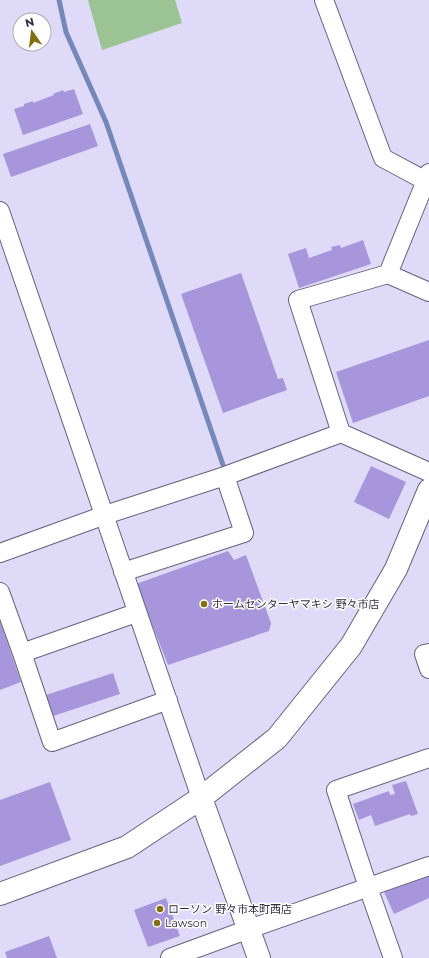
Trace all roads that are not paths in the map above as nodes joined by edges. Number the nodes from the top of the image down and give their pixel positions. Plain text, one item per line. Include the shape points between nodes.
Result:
1 (324, 0) edge
2 (428, 177) edge
3 (0, 212) edge
4 (388, 274) junction
5 (429, 292) edge
6 (341, 433) junction
7 (429, 472) edge
8 (225, 476) junction
9 (429, 490) edge
10 (105, 515) junction
11 (0, 553) edge
12 (123, 572) junction
13 (0, 592) edge
14 (136, 613) junction
15 (22, 653) junction
16 (429, 653) edge
17 (429, 669) edge
18 (168, 700) junction
19 (429, 758) edge
20 (202, 798) junction
21 (429, 866) edge
22 (368, 887) junction
23 (0, 894) edge
24 (249, 929) junction
25 (170, 958) edge
26 (259, 958) edge
27 (393, 958) edge

1 - 2 street via 383,158
2 - 4 street
3 - 10 street
4 - 5 street
4 - 6 street via 298,300
6 - 7 street
6 - 8 street
8 - 10 street
8 - 12 street via 244,533
9 - 20 street via 396,569 351,646 277,738
10 - 11 street
10 - 12 street
12 - 14 street
13 - 15 street
14 - 15 street
14 - 18 street
15 - 18 street via 52,742
16 - 17 street via 424,654
18 - 20 street
19 - 22 street via 336,790
20 - 23 street via 127,848
20 - 24 street
21 - 22 street
22 - 24 street
22 - 27 street
24 - 25 street
24 - 26 street

